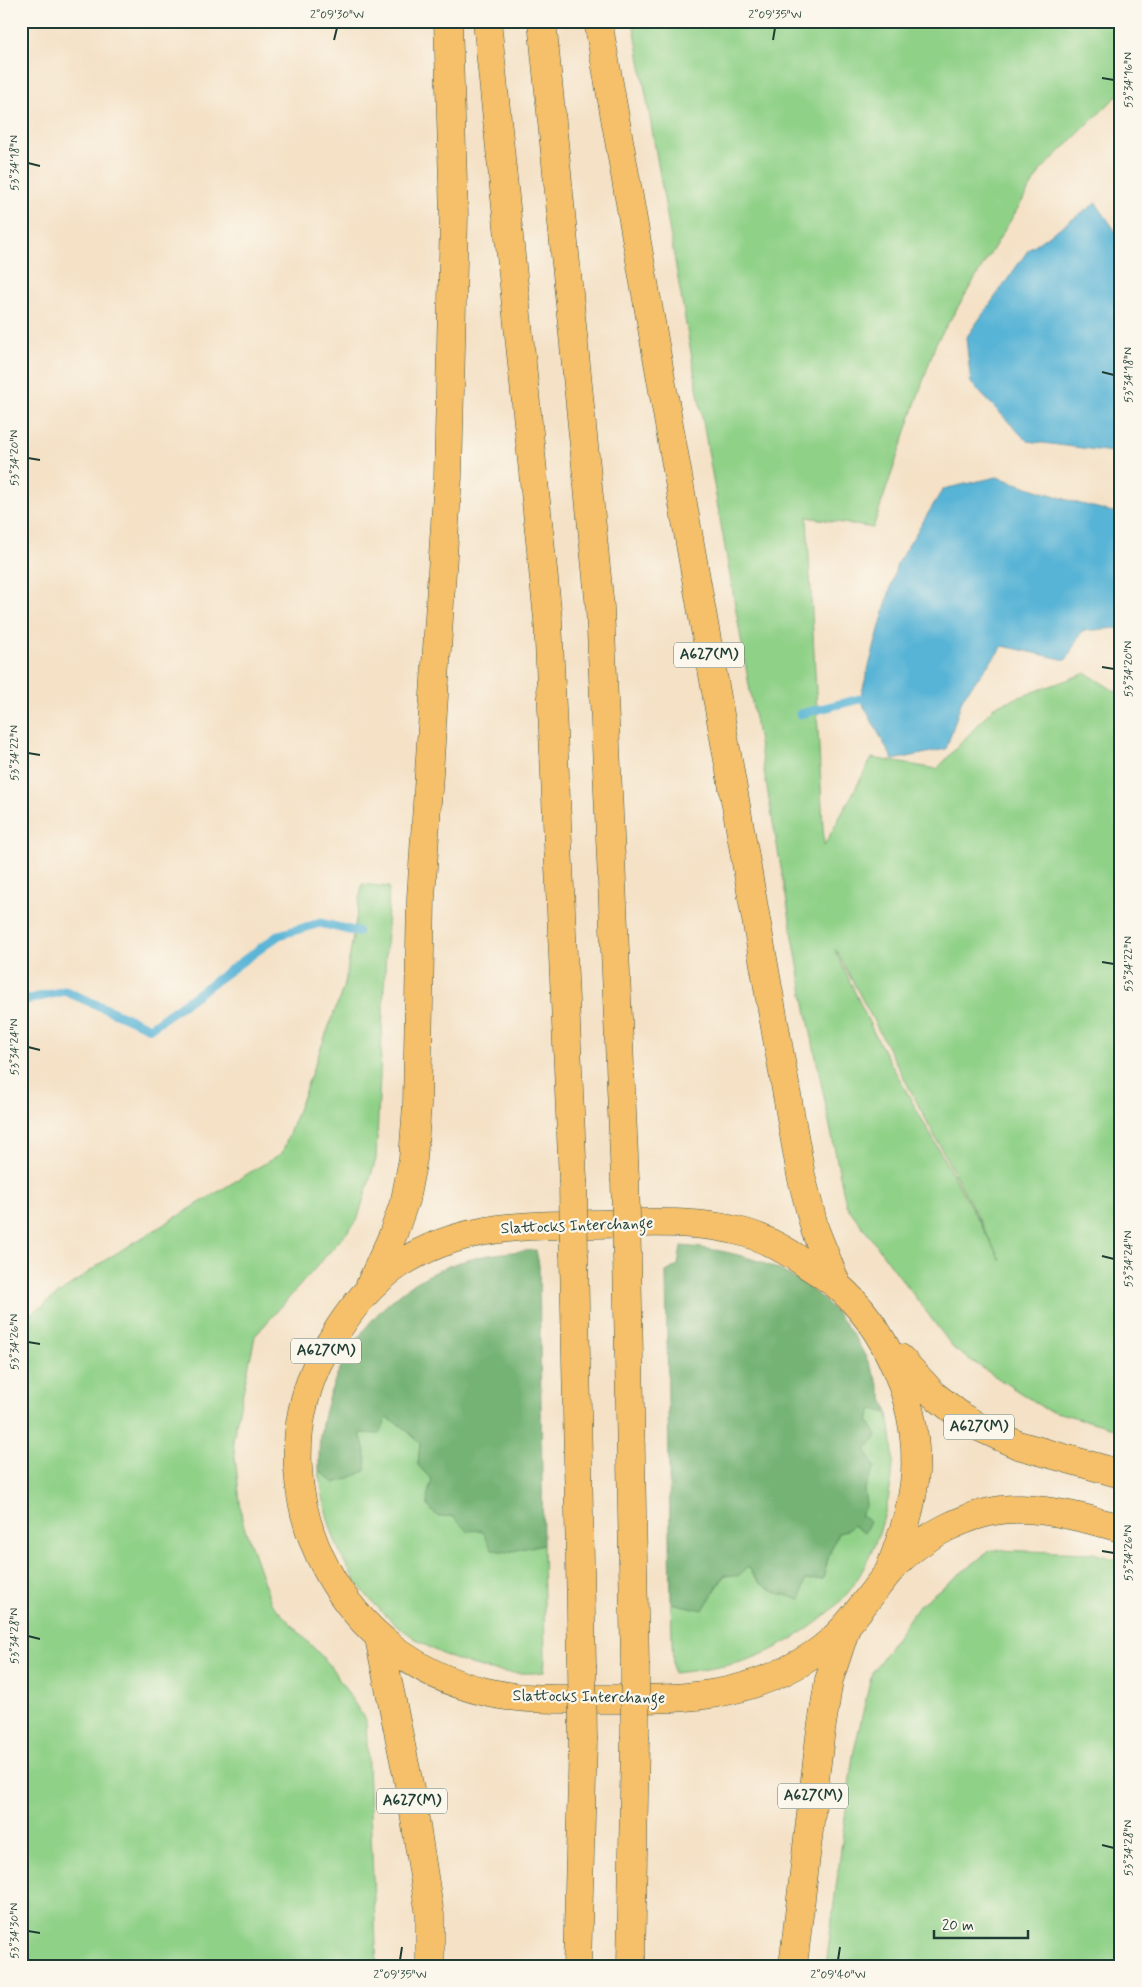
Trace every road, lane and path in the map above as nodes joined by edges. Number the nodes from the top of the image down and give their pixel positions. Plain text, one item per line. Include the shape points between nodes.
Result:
1 (448, 21) edge
2 (487, 21) edge
3 (542, 21) edge
4 (598, 21) edge
5 (837, 1285) junction
6 (367, 1291) junction
7 (872, 1324) junction
8 (1121, 1474) edge
9 (1121, 1528) edge
10 (889, 1571) junction
11 (846, 1628) junction
12 (379, 1638) junction
13 (430, 1966) edge
14 (577, 1966) edge
15 (631, 1966) edge
16 (792, 1966) edge

1 - 6 highway, A627(M) via 454,216 448,476 421,898 417,1105 406,1200
2 - 14 highway, bridge via 548,620 574,1256 583,1740
3 - 15 highway, bridge via 600,608 627,1255 636,1739
4 - 5 highway, A627(M) via 801,1175 815,1230
5 - 6 highway, Slattocks Interchange / A627(M) via 784,1249 747,1234 659,1222 514,1226 469,1233 399,1265
5 - 7 highway, Slattocks Interchange / A627(M)
6 - 12 highway, Slattocks Interchange / A627(M) via 316,1366 303,1410 298,1457 303,1501 313,1541 329,1576 352,1610
7 - 8 highway, A627(M) via 923,1385 962,1416 1018,1446
7 - 10 highway, Slattocks Interchange / A627(M) via 902,1382 915,1444 911,1502 905,1530
9 - 10 highway, A627(M) via 1068,1514 1016,1508 1000,1510 929,1536
10 - 11 highway, Slattocks Interchange / A627(M)
11 - 12 highway, Slattocks Interchange / A627(M) via 814,1654 781,1673 725,1692 679,1699 516,1698 484,1692 450,1682 414,1665
11 - 16 highway, A627(M) via 826,1704
12 - 13 highway, A627(M) via 411,1794 430,1915

